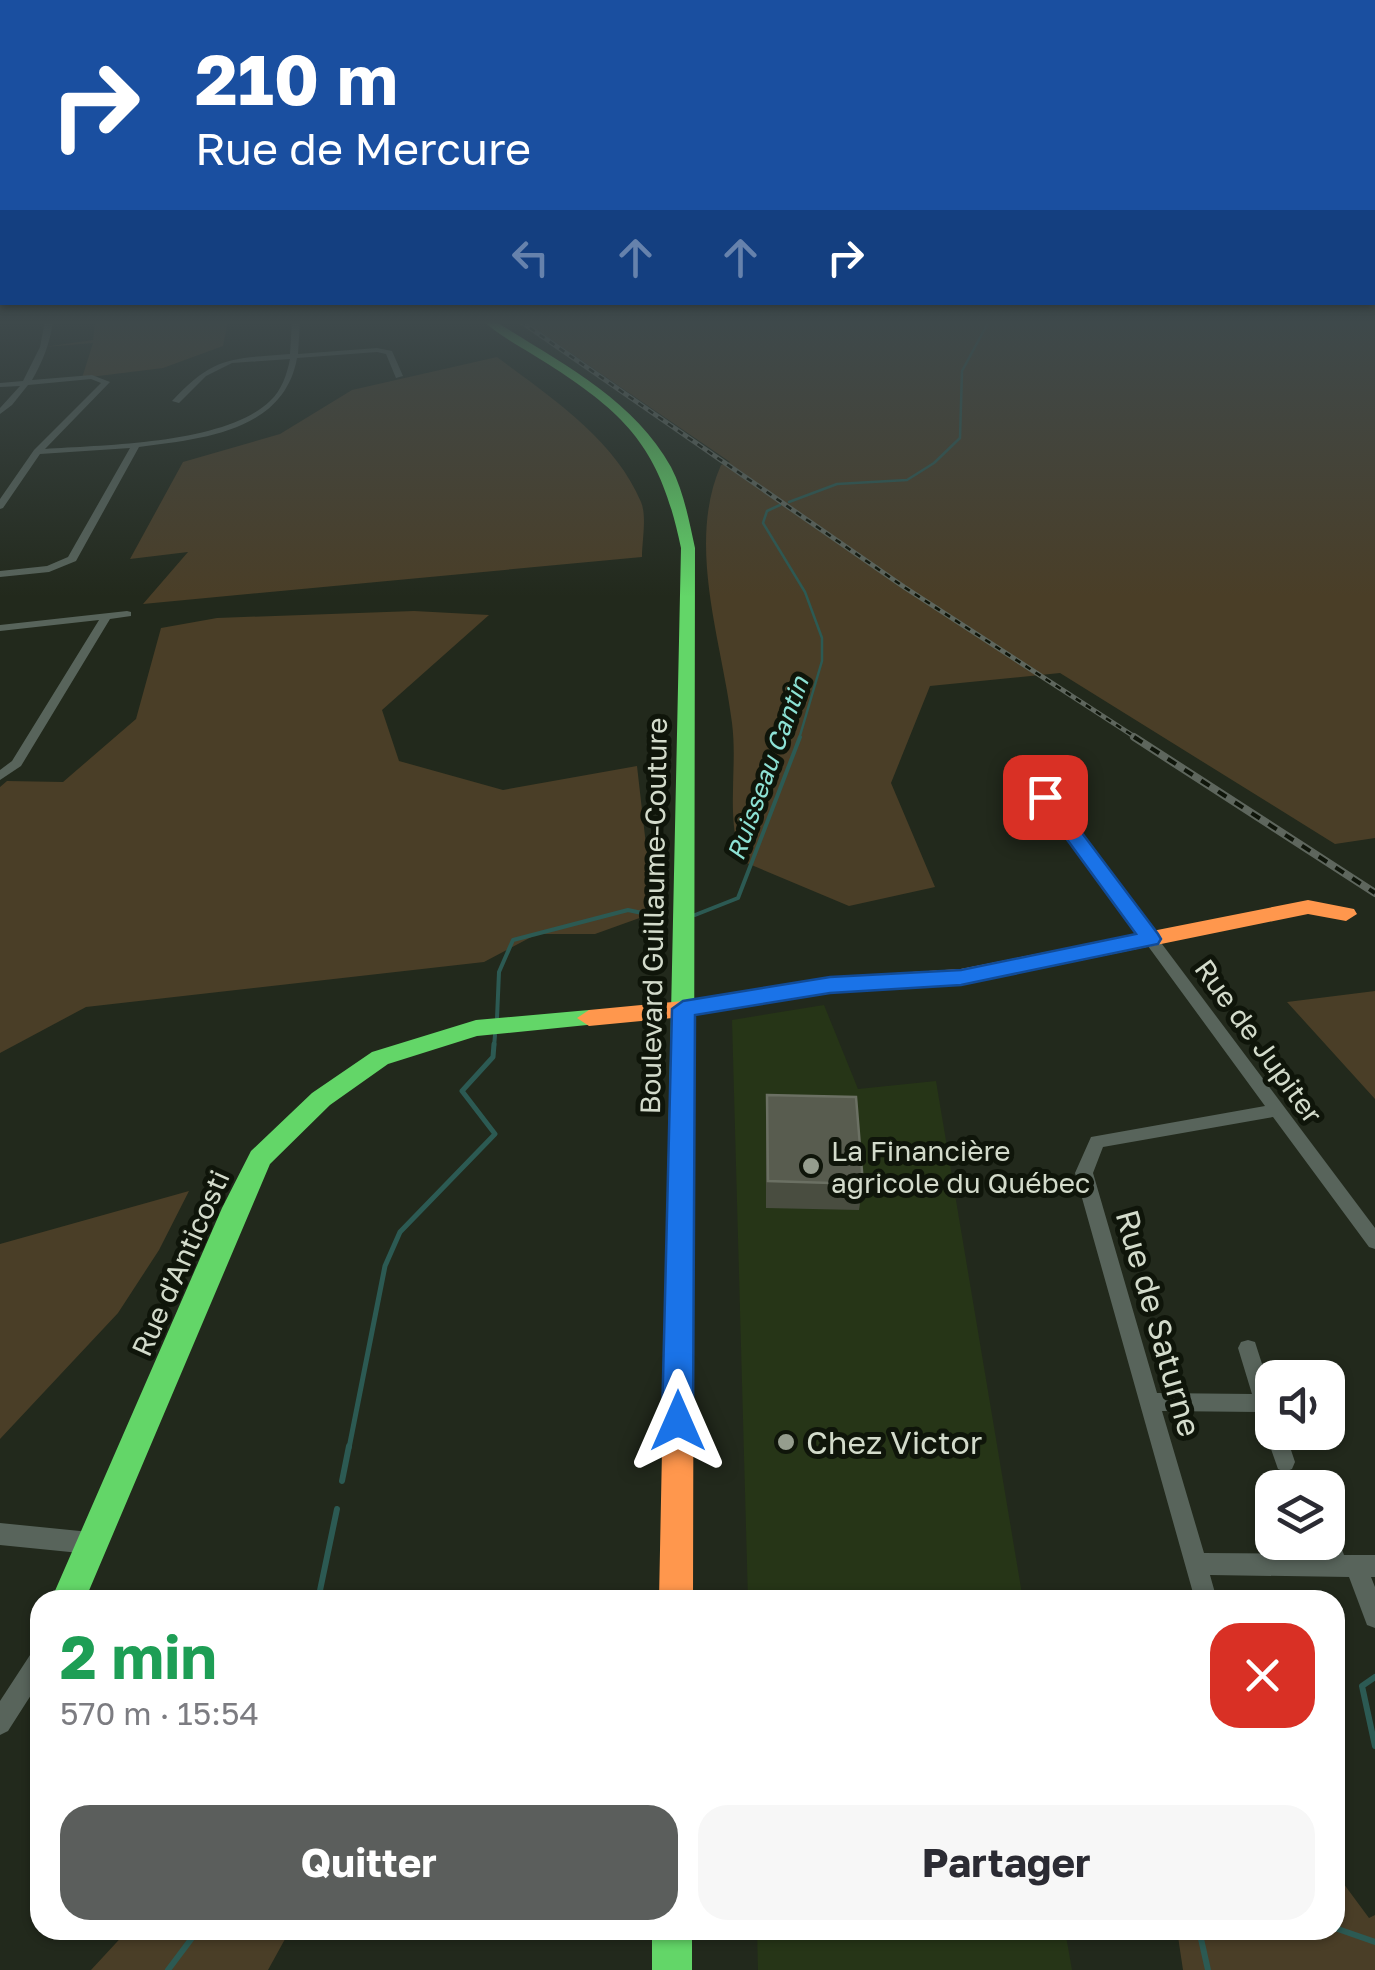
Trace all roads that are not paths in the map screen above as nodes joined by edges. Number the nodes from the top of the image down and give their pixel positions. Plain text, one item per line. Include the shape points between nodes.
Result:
1 (75, 413) edge
2 (256, 413) edge
3 (618, 413) edge
4 (135, 446) junction
5 (36, 452) junction
6 (0, 506) edge
7 (0, 574) edge
8 (127, 614) dead end
9 (107, 616) junction
10 (0, 628) edge
11 (1030, 775) dead end
12 (0, 776) edge
13 (1346, 914) dead end
14 (1150, 939) junction
15 (683, 1009) junction
16 (1276, 1110) junction
17 (1375, 1242) edge
18 (1248, 1348) dead end
19 (1255, 1371) edge
20 (1150, 1402) junction
21 (1255, 1403) edge
22 (1281, 1450) edge
23 (1285, 1462) dead end
24 (0, 1534) edge
25 (90, 1543) junction
26 (1356, 1565) edge
27 (1202, 1582) edge
28 (72, 1590) edge
29 (676, 1590) edge
30 (1375, 1616) edge
31 (30, 1676) edge
32 (0, 1724) edge
33 (672, 1940) edge
34 (672, 1970) edge

1 - 5 street
2 - 4 street via 214,430
3 - 15 main road, Boulevard Guillaume-Couture via 658,454 688,548
4 - 5 street
4 - 7 street via 72,559 49,569
5 - 6 street
8 - 9 street
9 - 10 street
9 - 12 street via 17,763
11 - 14 street, Rue de Jupiter
13 - 14 main road, Rue d'Anticosti via 1308,907
14 - 15 main road, Rue d'Anticosti via 961,977 830,985
14 - 16 street, Rue de Jupiter
15 - 25 main road, Rue d'Anticosti via 476,1028 380,1058 321,1099 260,1158
15 - 29 main road, Boulevard Guillaume-Couture
16 - 17 street, Rue de Jupiter
16 - 20 street, Rue de Saturne via 1097,1142 1084,1173
18 - 19 street
20 - 21 street
20 - 27 street, Rue de Saturne
22 - 23 street
24 - 25 street
25 - 28 main road, Rue d'Anticosti
26 - 27 street
26 - 30 street
31 - 32 street
33 - 34 main road

